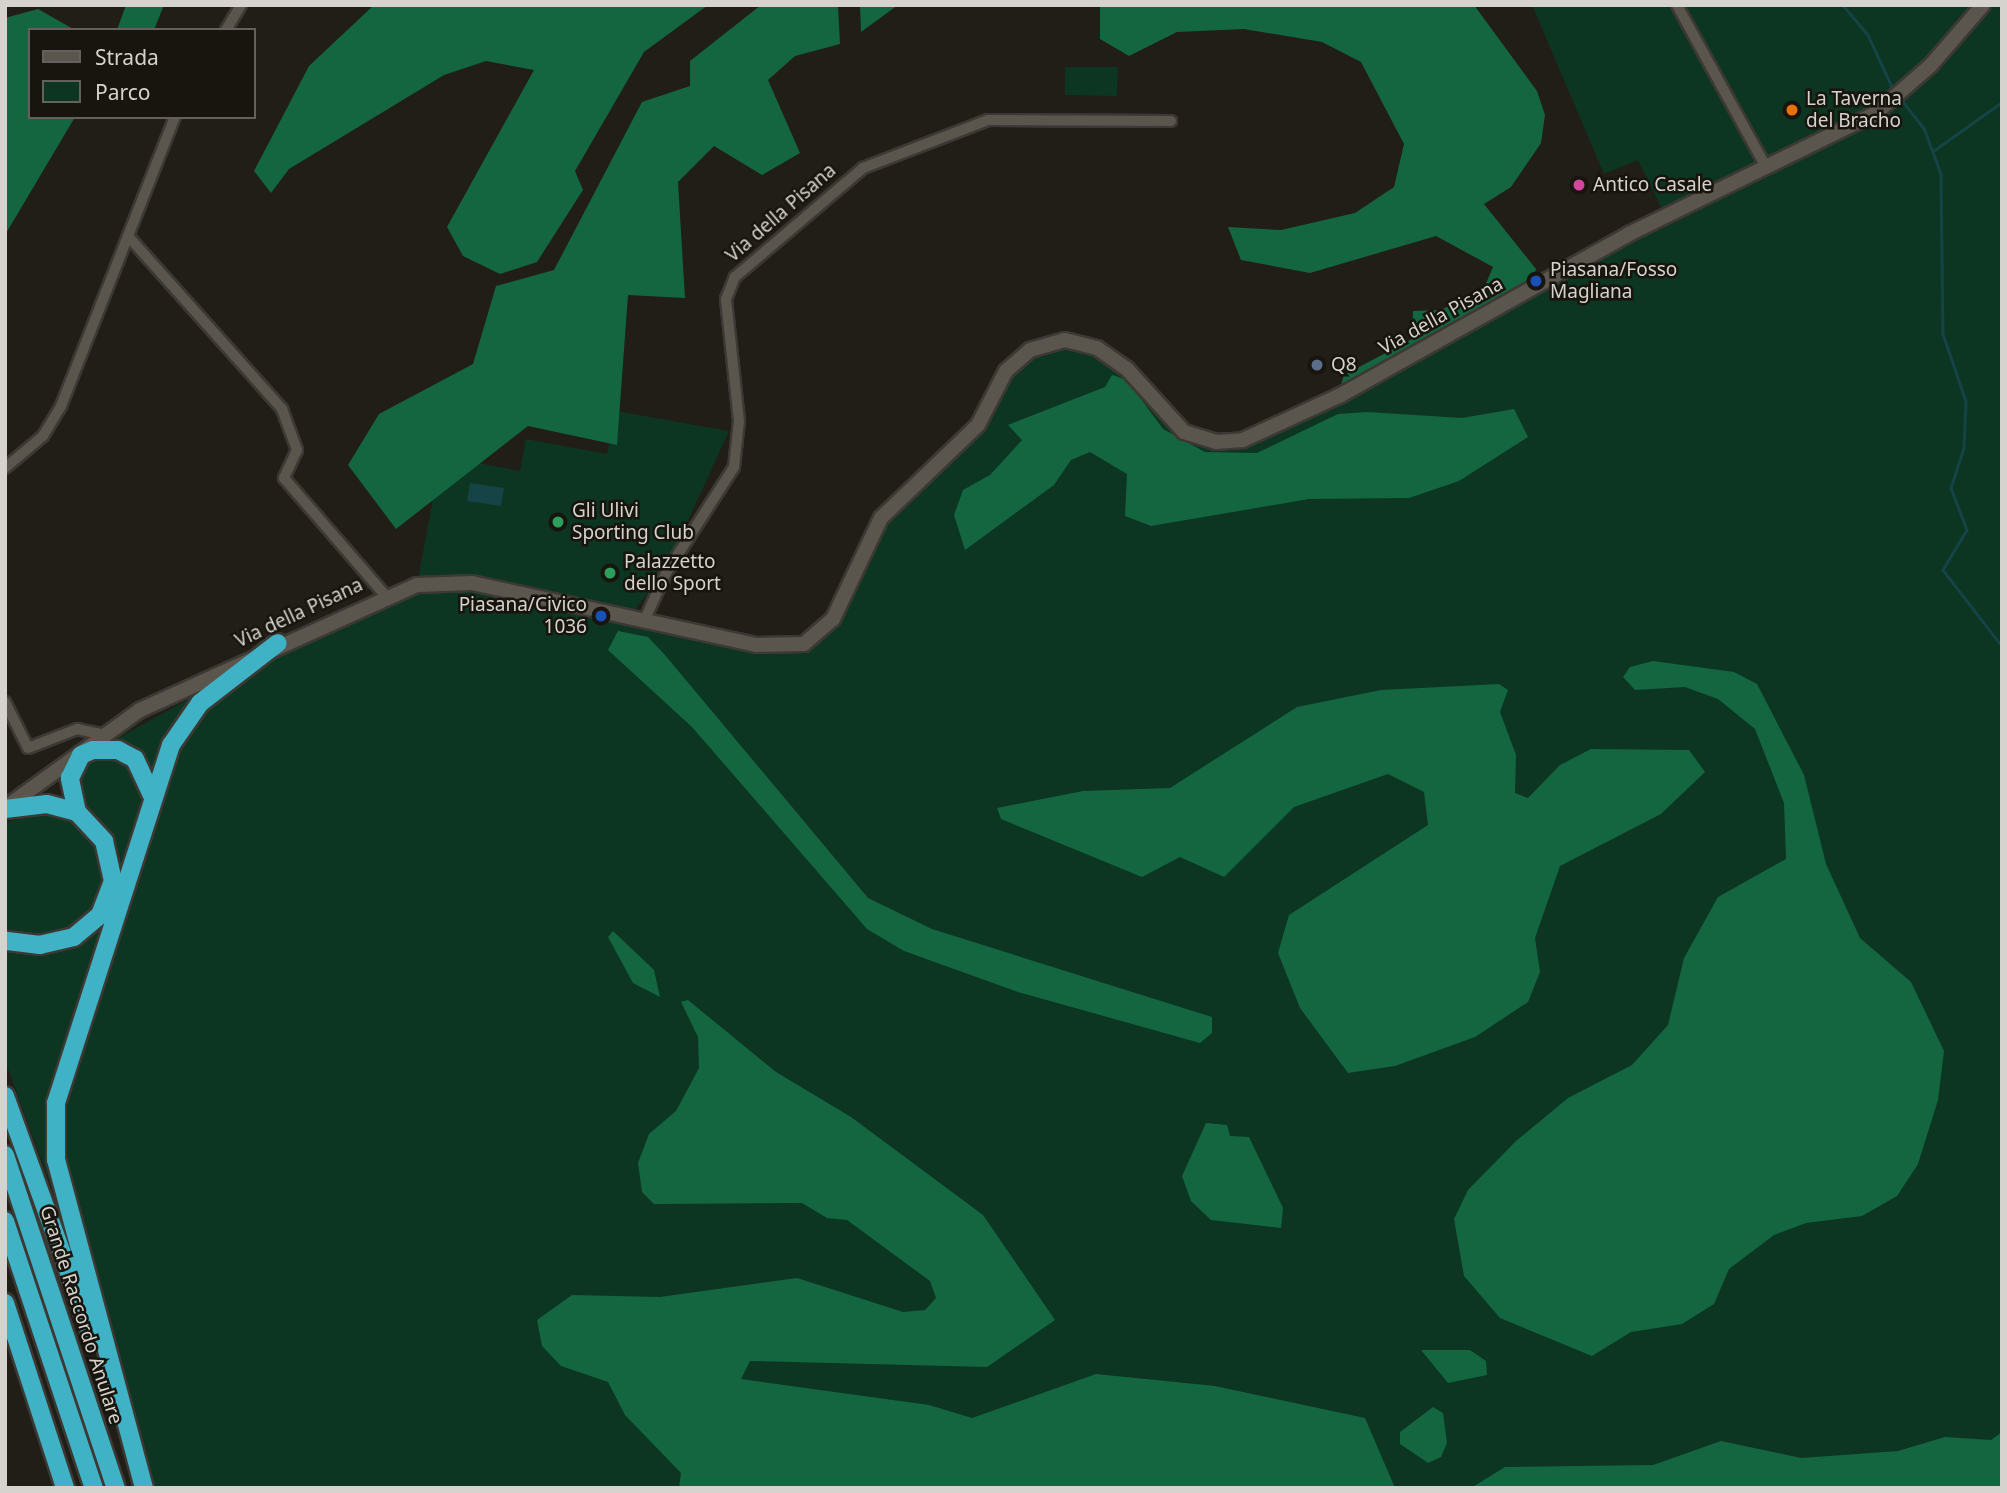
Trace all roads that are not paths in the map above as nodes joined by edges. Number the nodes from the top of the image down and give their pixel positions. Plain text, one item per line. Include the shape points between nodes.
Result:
1 (241, 5) edge
2 (1677, 5) edge
3 (1983, 5) edge
4 (227, 28) edge
5 (173, 119) edge
6 (1171, 121) dead end
7 (1766, 167) junction
8 (128, 236) junction
9 (5, 468) edge
10 (385, 595) junction
11 (644, 621) junction
12 (278, 643) junction
13 (5, 702) edge
14 (106, 735) junction
15 (81, 755) junction
16 (152, 796) junction
17 (5, 809) edge
18 (77, 812) junction
19 (5, 941) edge
20 (5, 1096) edge
21 (5, 1155) edge
22 (5, 1221) edge
23 (5, 1303) edge
24 (65, 1488) edge
25 (94, 1488) edge
26 (116, 1488) edge
27 (144, 1488) edge

1 - 4 street
2 - 7 street
3 - 7 main road, Via della Pisana via 1885,106
5 - 8 street
6 - 11 street, Via della Pisana via 988,120 863,168 735,277 726,299 738,413 734,467 666,573
7 - 11 main road, Via della Pisana via 1617,240 1317,407 1236,442 1204,440 1175,426 1127,369 1097,348 1065,340 1039,345 1010,366 978,425 881,518 836,615 814,639 775,648
8 - 9 street via 61,406 43,436
8 - 10 street via 282,409 297,450 284,478
10 - 11 main road, Via della Pisana via 432,583 472,583
10 - 12 main road, Via della Pisana
12 - 14 main road, Via della Pisana via 148,705
12 - 16 highway via 183,723
13 - 14 street via 28,748 77,729
14 - 15 main road, Via della Pisana
15 - 16 highway via 104,749 127,753 145,770
15 - 17 main road, Via della Pisana
15 - 18 highway via 69,783
16 - 27 highway via 67,1060 53,1131
17 - 18 highway via 47,804
18 - 19 highway via 110,854 113,881 104,908 66,941
20 - 27 highway
21 - 26 highway, Grande Raccordo Anulare
22 - 25 highway
23 - 24 highway

